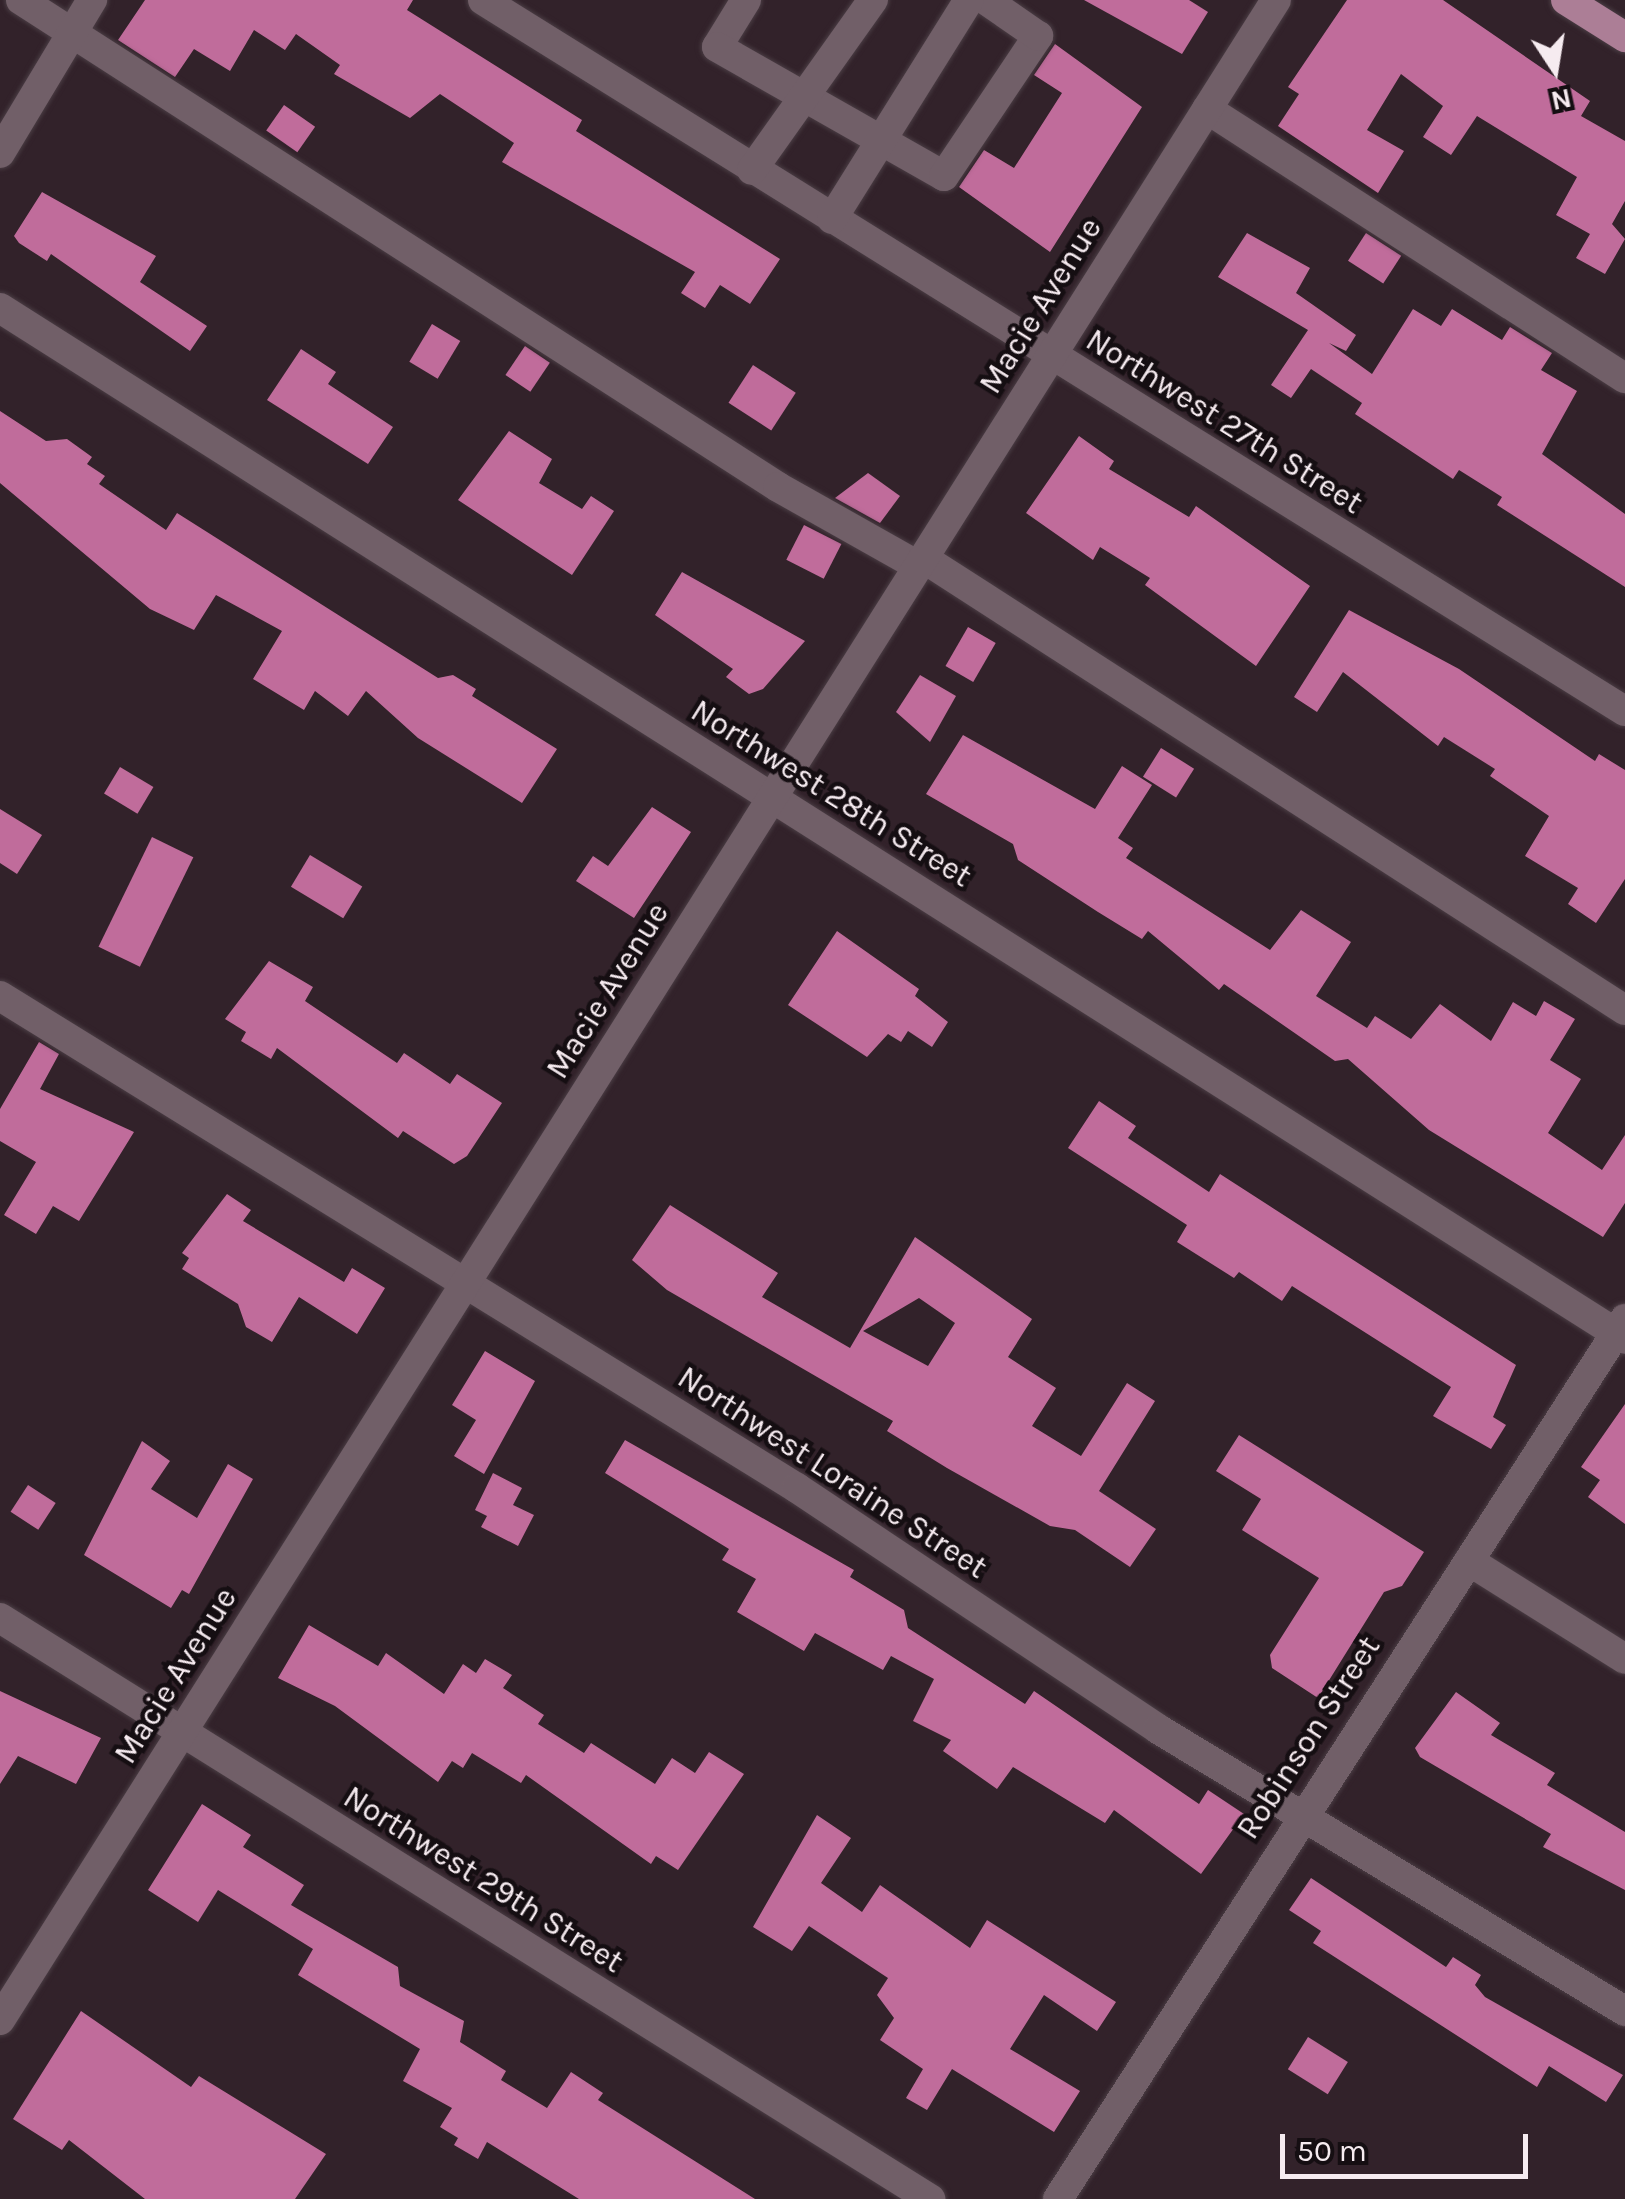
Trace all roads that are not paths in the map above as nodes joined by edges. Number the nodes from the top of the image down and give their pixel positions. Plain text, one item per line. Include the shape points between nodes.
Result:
1 (21, 0) edge
2 (92, 0) edge
3 (483, 0) edge
4 (746, 0) edge
5 (873, 0) edge
6 (969, 0) edge
7 (986, 0) edge
8 (1276, 0) edge
9 (1566, 0) edge
10 (71, 32) junction
11 (1625, 37) edge
12 (803, 96) junction
13 (1207, 109) junction
14 (879, 139) junction
15 (0, 153) edge
16 (752, 170) junction
17 (832, 219) junction
18 (0, 308) edge
19 (1051, 356) junction
20 (1625, 378) edge
21 (920, 562) junction
22 (1625, 711) edge
23 (772, 798) junction
24 (0, 996) edge
25 (1625, 1010) edge
26 (466, 1282) junction
27 (1622, 1330) edge
28 (1469, 1560) junction
29 (0, 1618) edge
30 (1625, 1659) edge
31 (181, 1733) junction
32 (1299, 1814) junction
33 (1625, 2011) edge
34 (0, 2020) edge
35 (930, 2199) edge
36 (1058, 2199) edge

1 - 10 street
2 - 10 street
3 - 16 street, Northwest 27th Street
4 - 12 street via 717,47
5 - 12 street
6 - 14 street
7 - 14 street via 1038,36 944,176
8 - 13 street, Macie Avenue
9 - 11 main road
10 - 15 street
10 - 21 street via 778,487
12 - 14 street
12 - 16 street
13 - 19 street, Macie Avenue
13 - 20 street
14 - 17 street
16 - 17 street, Northwest 27th Street
17 - 19 street, Northwest 27th Street
18 - 23 street, Northwest 28th Street
19 - 21 street, Macie Avenue
19 - 22 street, Northwest 27th Street
21 - 23 street, Macie Avenue
21 - 25 street
23 - 26 street, Macie Avenue
23 - 27 street, Northwest 28th Street
24 - 26 street, Northwest Loraine Street
26 - 31 street, Macie Avenue
26 - 32 street, Northwest Loraine Street
27 - 28 street, Robinson Street
28 - 30 street
28 - 32 street, Robinson Street
29 - 31 street, Northwest 29th Street
31 - 34 street, Macie Avenue
31 - 35 street, Northwest 29th Street
32 - 33 street, Northwest Loraine Street
32 - 36 street, Robinson Street

